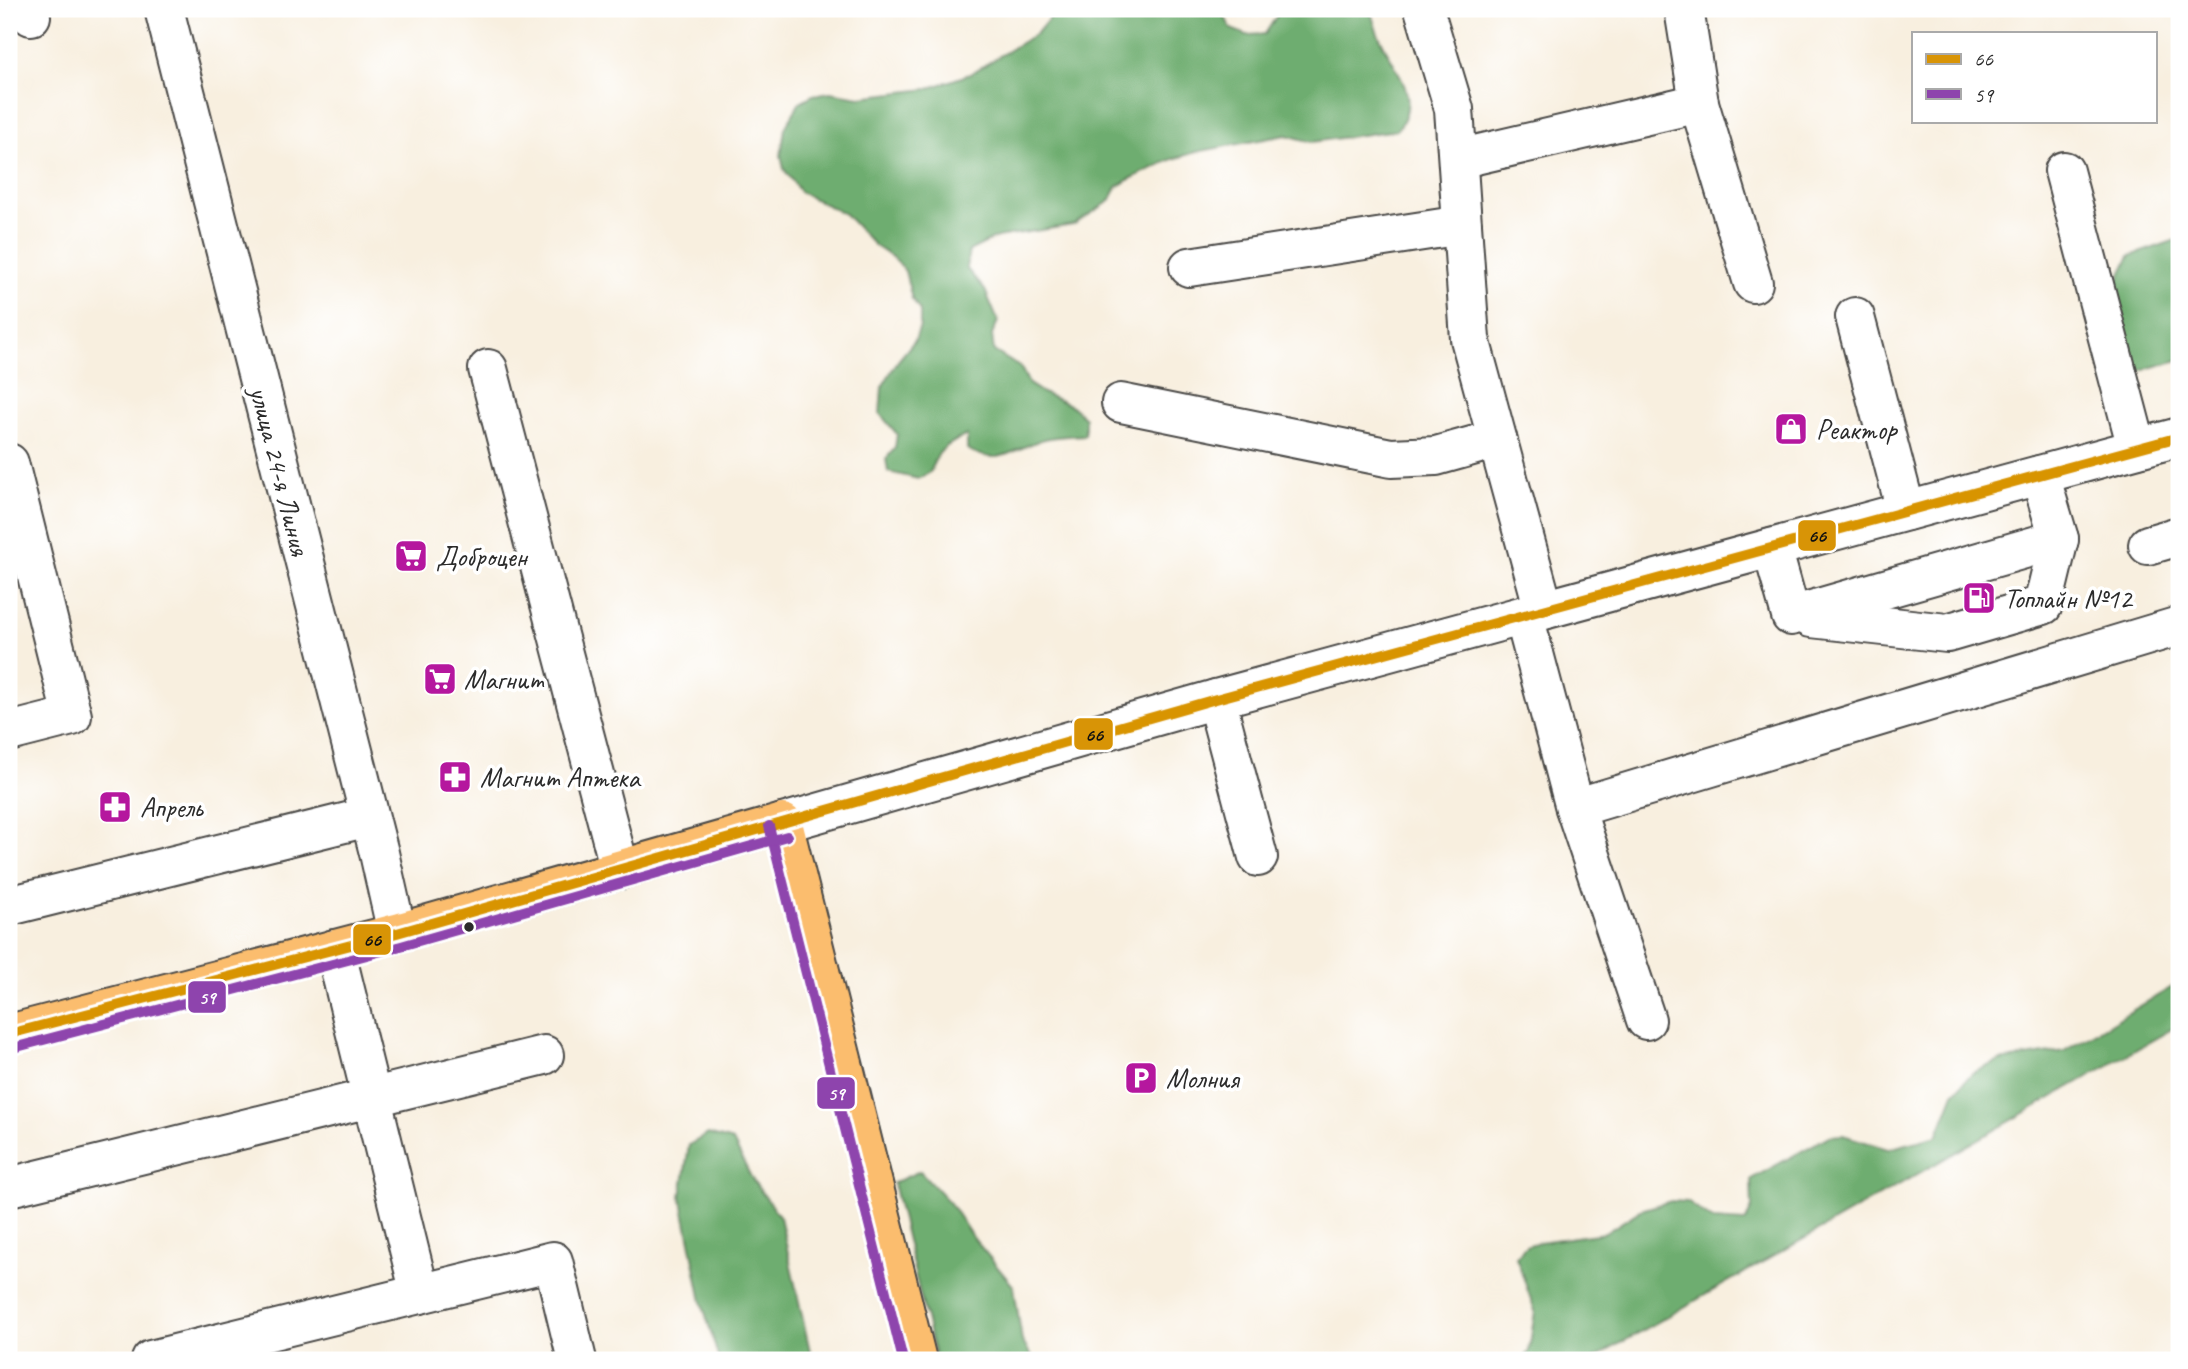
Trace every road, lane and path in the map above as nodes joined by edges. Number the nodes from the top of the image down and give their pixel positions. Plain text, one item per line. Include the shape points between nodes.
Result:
1 (164, 9) edge
2 (1424, 9) edge
3 (1684, 9) edge
4 (1699, 103) junction
5 (1458, 159) junction
6 (2064, 171) dead end
7 (1462, 225) junction
8 (1189, 267) dead end
9 (1753, 283) dead end
10 (1855, 317) dead end
11 (488, 369) dead end
12 (1122, 403) dead end
13 (2179, 438) edge
14 (1497, 439) junction
15 (2137, 448) junction
16 (9, 463) edge
17 (2040, 475) junction
18 (1906, 511) junction
19 (2059, 539) junction
20 (1772, 548) junction
21 (1534, 613) junction
22 (1791, 616) junction
23 (2179, 626) edge
24 (1216, 699) junction
25 (9, 732) edge
26 (1575, 808) junction
27 (368, 817) junction
28 (783, 823) junction
29 (1258, 857) dead end
30 (620, 870) junction
31 (9, 906) edge
32 (397, 933) junction
33 (335, 949) junction
34 (1646, 1020) dead end
35 (9, 1034) edge
36 (544, 1055) dead end
37 (372, 1098) junction
38 (9, 1187) edge
39 (420, 1294) junction
40 (151, 1360) edge
41 (577, 1360) edge
42 (917, 1360) edge

1 - 27 street, улица 24-я Линия
2 - 5 street via 1454,109
3 - 4 street
4 - 5 street
4 - 9 street
5 - 7 street
6 - 15 street
7 - 8 street
7 - 14 street via 1470,339
10 - 18 street
11 - 30 street
12 - 14 street via 1391,458 1436,456
13 - 15 street
14 - 21 street
15 - 17 street
16 - 25 street via 72,716
17 - 18 street
17 - 19 street
18 - 20 street
19 - 22 street
19 - 22 street via 2043,605 1947,633
20 - 21 street
20 - 22 street
21 - 24 street
21 - 26 street
23 - 26 street
24 - 28 street
24 - 29 street
26 - 34 street
27 - 31 street
27 - 32 street, улица 24-я Линия
28 - 30 main road
28 - 42 main road
30 - 32 main road
32 - 33 main road
33 - 35 main road
33 - 37 street
36 - 37 street
37 - 38 street
37 - 39 street
39 - 40 street
39 - 41 street via 553,1261

